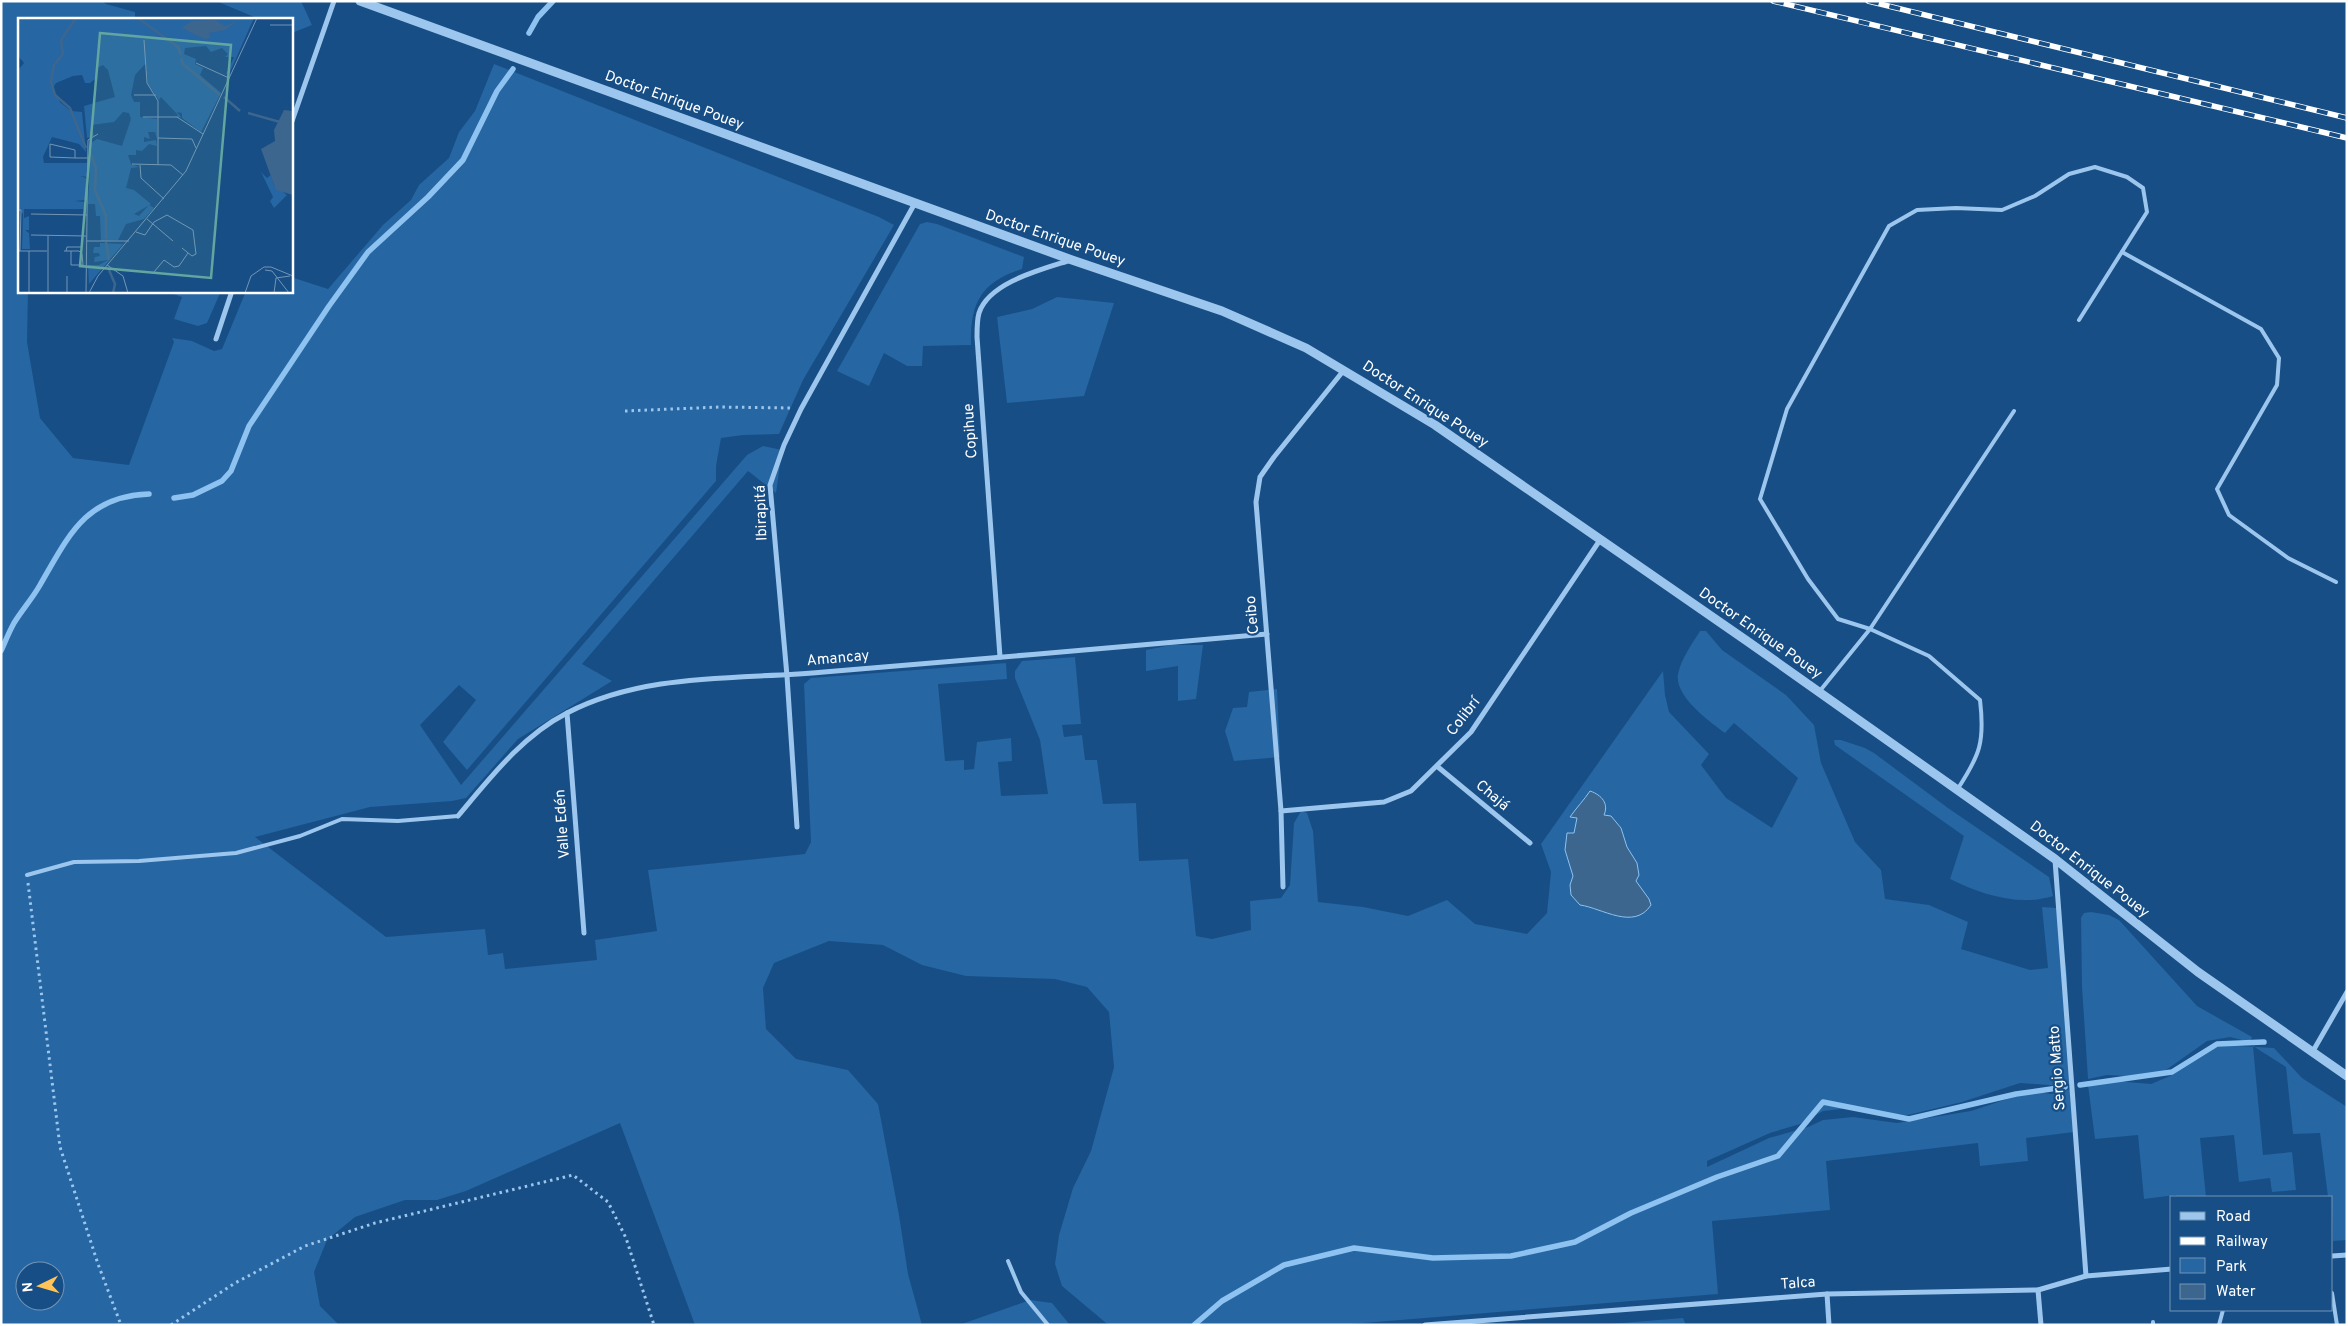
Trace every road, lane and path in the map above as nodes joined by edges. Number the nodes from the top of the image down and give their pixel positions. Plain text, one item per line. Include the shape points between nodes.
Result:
1 (334, 1) edge
2 (360, 1) edge
3 (292, 121) edge
4 (915, 203) junction
5 (2122, 252) junction
6 (1072, 260) junction
7 (232, 292) edge
8 (2079, 320) dead end
9 (216, 339) dead end
10 (1344, 370) junction
11 (801, 409) junction
12 (625, 411) dead end
13 (2014, 411) dead end
14 (1600, 540) junction
15 (2336, 582) dead end
16 (1870, 629) junction
17 (1266, 634) junction
18 (1000, 657) junction
19 (787, 676) junction
20 (1819, 692) junction
21 (567, 713) junction
22 (1438, 767) junction
23 (1957, 790) junction
24 (1281, 812) junction
25 (458, 816) joint
26 (797, 827) dead end
27 (1530, 843) dead end
28 (2054, 859) junction
29 (27, 875) joint
30 (1283, 888) dead end
31 (584, 933) dead end
32 (2347, 992) edge
33 (2313, 1052) junction
34 (2347, 1076) edge
35 (2347, 1255) edge
36 (2333, 1256) edge
37 (1008, 1261) dead end
38 (2170, 1269) edge
39 (2086, 1276) junction
40 (2038, 1290) junction
41 (1827, 1294) junction
42 (2333, 1303) edge
43 (2223, 1311) edge
44 (122, 1325) edge
45 (171, 1325) edge
46 (654, 1325) edge
47 (1048, 1325) edge
48 (1425, 1325) edge
49 (1829, 1325) edge
50 (2041, 1325) edge
51 (2219, 1325) edge
52 (2337, 1325) edge

1 - 3 street
2 - 4 street, Doctor Enrique Pouey
4 - 6 street, Doctor Enrique Pouey
4 - 11 street, Ibirapitá
5 - 8 lane
5 - 15 lane via 2261,329 2279,358 2277,385 2217,489 2229,515 2288,558
5 - 16 lane via 2147,212 2142,188 2127,177 2095,167 2069,174 2035,196 2002,210 1917,210 1889,226 1787,410 1760,499 1808,579 1838,619
6 - 10 street, Doctor Enrique Pouey via 1230,314 1306,348
6 - 18 street, Copihue via 1021,277 993,293 979,312 976,336
7 - 9 street
10 - 14 street, Doctor Enrique Pouey via 1435,425
10 - 17 street, Ceibo via 1260,477 1256,502
11 - 12 path via 720,407
11 - 19 street, Ibirapitá via 770,485
13 - 16 lane
14 - 20 street, Doctor Enrique Pouey
14 - 22 street, Colibrí via 1471,732
16 - 20 lane
16 - 23 lane via 1929,656 1980,700 1984,729 1975,763
17 - 18 street, Amancay
17 - 24 street, Ceibo
18 - 19 street, Amancay
19 - 21 street, Amancay via 696,679 624,690
19 - 26 street, Ibirapitá
20 - 23 street, Doctor Enrique Pouey
21 - 25 street, Amancay via 528,738
21 - 31 street, Valle Edén
22 - 24 street, Colibrí via 1411,791 1384,802
22 - 27 street, Chajá
23 - 28 street, Doctor Enrique Pouey
24 - 30 street, Ceibo
25 - 29 lane via 398,821 342,820 300,836 236,853 139,861 74,862
28 - 33 street, Doctor Enrique Pouey via 2198,972
28 - 39 street, Sergio Matto
29 - 44 path via 60,1147 98,1264
32 - 33 street
33 - 34 street, Doctor Enrique Pouey
35 - 36 street
37 - 47 lane via 1021,1292
38 - 39 street, Talca
39 - 40 street, Talca
40 - 41 street, Talca
40 - 50 street
41 - 48 street, Talca
41 - 49 street
42 - 52 lane
43 - 51 lane
45 - 46 path via 235,1283 305,1246 375,1222 573,1175 608,1202 626,1238

